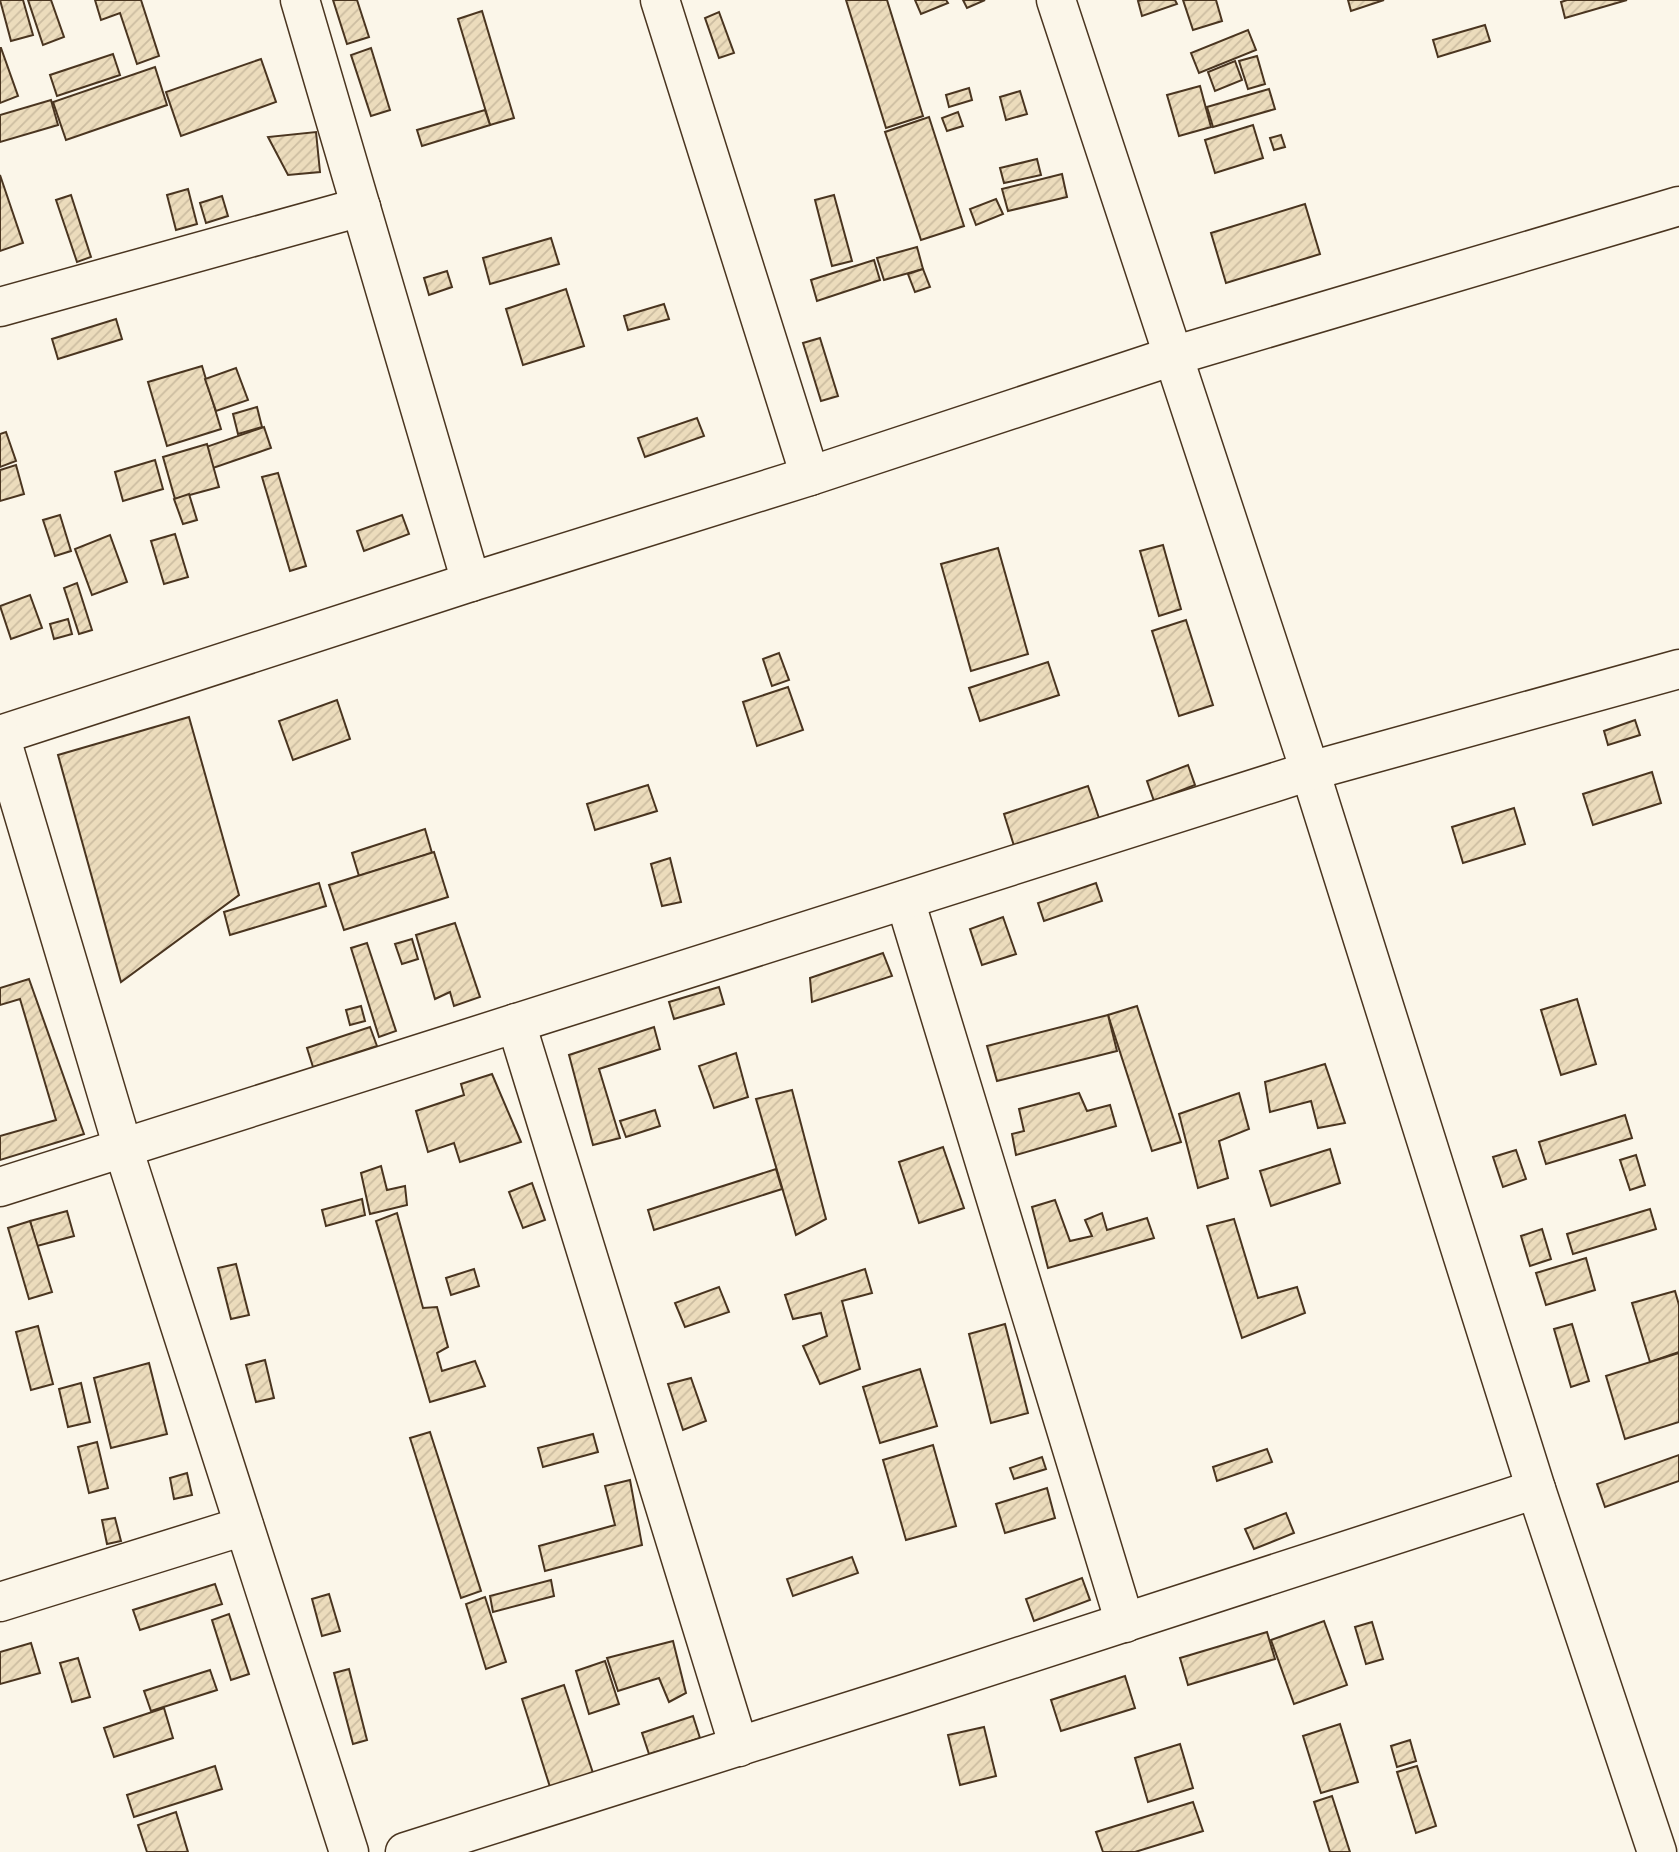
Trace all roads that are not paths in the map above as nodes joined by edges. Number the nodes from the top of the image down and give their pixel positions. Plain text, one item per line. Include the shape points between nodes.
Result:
1 (300, 0) edge
2 (660, 0) edge
3 (1056, 0) edge
4 (1679, 206) edge
5 (361, 207) junction
6 (0, 307) edge
7 (1173, 356) junction
8 (810, 476) junction
9 (471, 582) junction
10 (1677, 676) edge
11 (0, 735) edge
12 (1310, 771) junction
13 (905, 900) junction
14 (516, 1023) junction
15 (123, 1148) junction
16 (0, 1186) edge
17 (1535, 1489) junction
18 (244, 1526) junction
19 (0, 1602) edge
20 (1125, 1623) junction
21 (739, 1747) junction
22 (349, 1852) edge
23 (405, 1852) edge
24 (1657, 1852) edge

1 - 5 street
2 - 8 street
3 - 7 street
4 - 7 street
5 - 6 street
5 - 9 street
7 - 8 street
7 - 12 street
8 - 9 street
9 - 11 street
10 - 12 street
11 - 15 street
12 - 13 street
12 - 17 street
13 - 14 street
13 - 20 street
14 - 15 street
14 - 21 street
15 - 16 street
15 - 18 street
17 - 20 street
17 - 24 street
18 - 19 street
18 - 22 street
20 - 21 street
21 - 23 street

